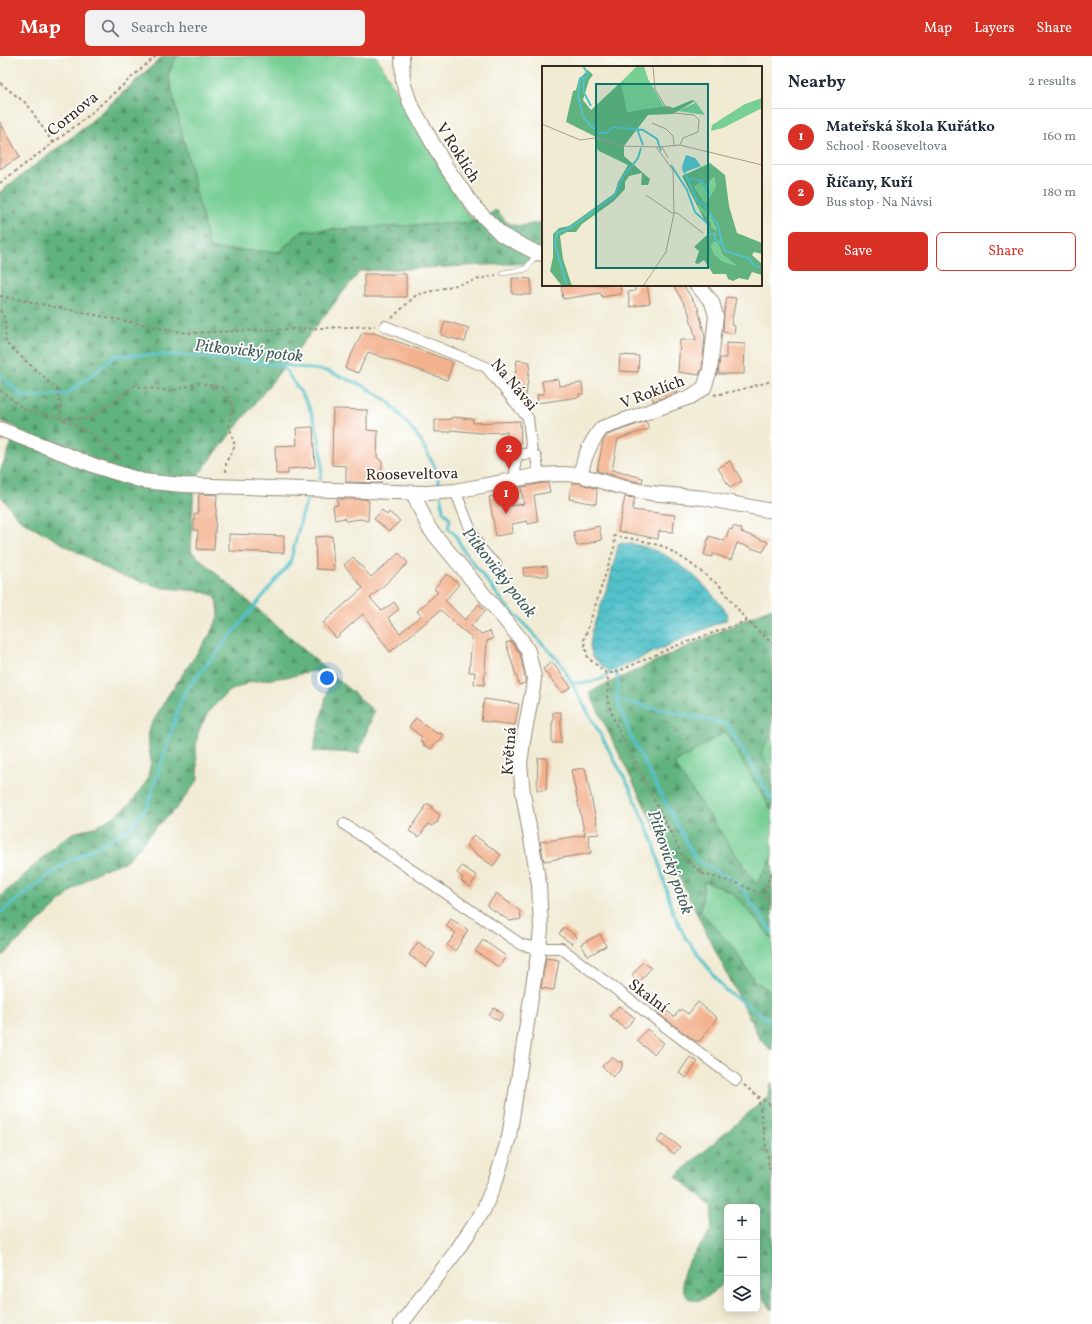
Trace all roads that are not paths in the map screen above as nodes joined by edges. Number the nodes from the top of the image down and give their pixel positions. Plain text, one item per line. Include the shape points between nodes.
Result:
1 (402, 56) edge
2 (540, 254) edge
3 (503, 273) road end
4 (698, 286) edge
5 (385, 326) road end
6 (6, 431) edge
7 (532, 453) junction
8 (539, 475) junction
9 (580, 475) junction
10 (516, 479) junction
11 (451, 491) junction
12 (420, 493) junction
13 (772, 511) edge
14 (496, 564) dead end
15 (344, 824) dead end
16 (539, 948) junction
17 (736, 1080) road end
18 (401, 1324) edge

1 - 2 street, V Roklích via 404,82 410,103 446,167 475,208 502,235
2 - 3 lane via 526,269
4 - 9 street, V Roklích via 712,302 716,316 710,370 704,388 690,397 602,428 592,440
5 - 7 street, Na Návsi via 486,367 528,418
6 - 12 street, Rooseveltova via 98,467 143,481 226,487
7 - 8 street, Na Návsi via 536,457
7 - 10 street via 517,455
8 - 9 street, Rooseveltova
8 - 10 street, Rooseveltova
9 - 13 street, Rooseveltova via 650,493 704,498
10 - 11 street, Rooseveltova
11 - 12 street, Rooseveltova
11 - 14 street via 474,538 487,558
12 - 16 street, Květná via 429,528 520,638 528,652 534,677 520,764 522,793 539,884
15 - 16 street, Skalní via 522,945
16 - 17 street, Skalní via 561,948
16 - 18 street, Květná via 508,1137 496,1180 483,1211 455,1253

